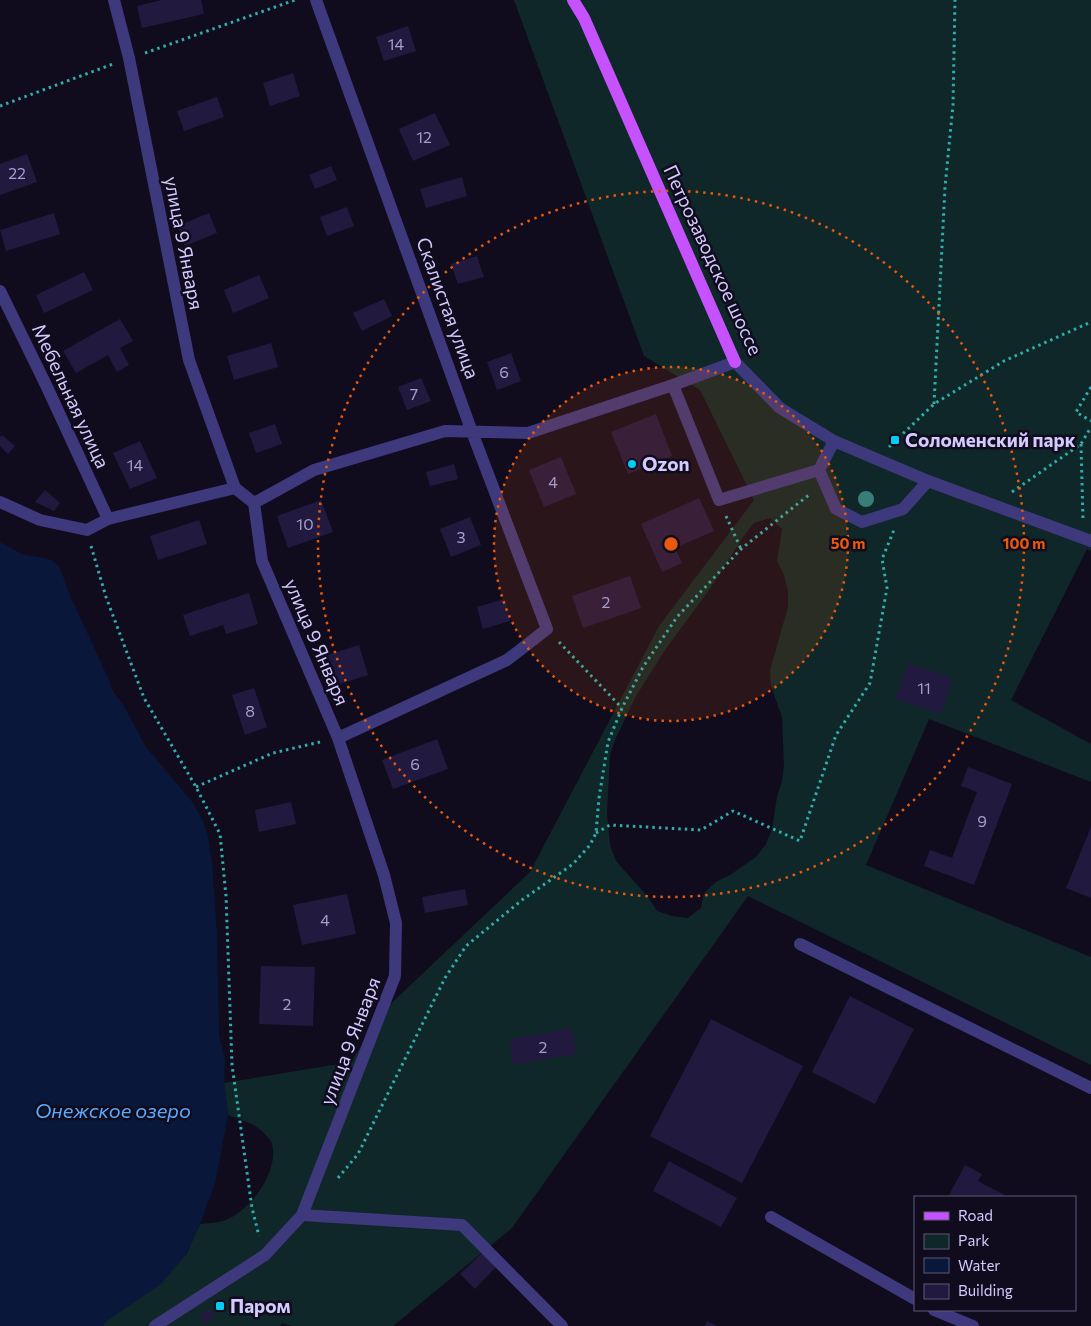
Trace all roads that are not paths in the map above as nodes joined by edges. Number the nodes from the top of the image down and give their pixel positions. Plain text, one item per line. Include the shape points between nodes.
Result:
1 (114, 0) edge
2 (316, 0) edge
3 (573, 0) edge
4 (0, 291) edge
5 (735, 362) junction
6 (673, 385) junction
7 (472, 432) junction
8 (834, 441) junction
9 (819, 470) junction
10 (928, 481) junction
11 (234, 488) junction
12 (0, 502) edge
13 (254, 503) junction
14 (108, 519) junction
15 (1087, 540) edge
16 (338, 738) junction
17 (800, 944) dead end
18 (1091, 1088) edge
19 (302, 1214) junction
20 (770, 1217) dead end
21 (914, 1298) edge
22 (936, 1311) edge
23 (155, 1326) edge
24 (562, 1326) edge
25 (973, 1326) edge

1 - 11 street, улица 9 Января via 188,360
2 - 7 street, Скалистая улица
3 - 5 main road, Петрозаводское шоссе via 584,18
4 - 14 street, Мебельная улица
5 - 6 street
5 - 8 street, Петрозаводское шоссе via 780,408
6 - 7 street via 528,433
6 - 9 street via 719,500
7 - 13 street via 444,431 314,470
7 - 16 street, Скалистая улица via 547,629 507,660
8 - 9 street
8 - 10 street, Петрозаводское шоссе
9 - 10 street via 836,509 862,522 903,509
10 - 15 street, Петрозаводское шоссе
11 - 13 street
11 - 14 street
12 - 14 street via 40,520 86,530
13 - 16 street, улица 9 Января via 262,561
16 - 19 street, улица 9 Января via 384,875 396,923 395,976
17 - 18 street
19 - 23 street, улица 9 Января via 265,1256
19 - 24 street via 462,1225
20 - 21 street
22 - 25 street

